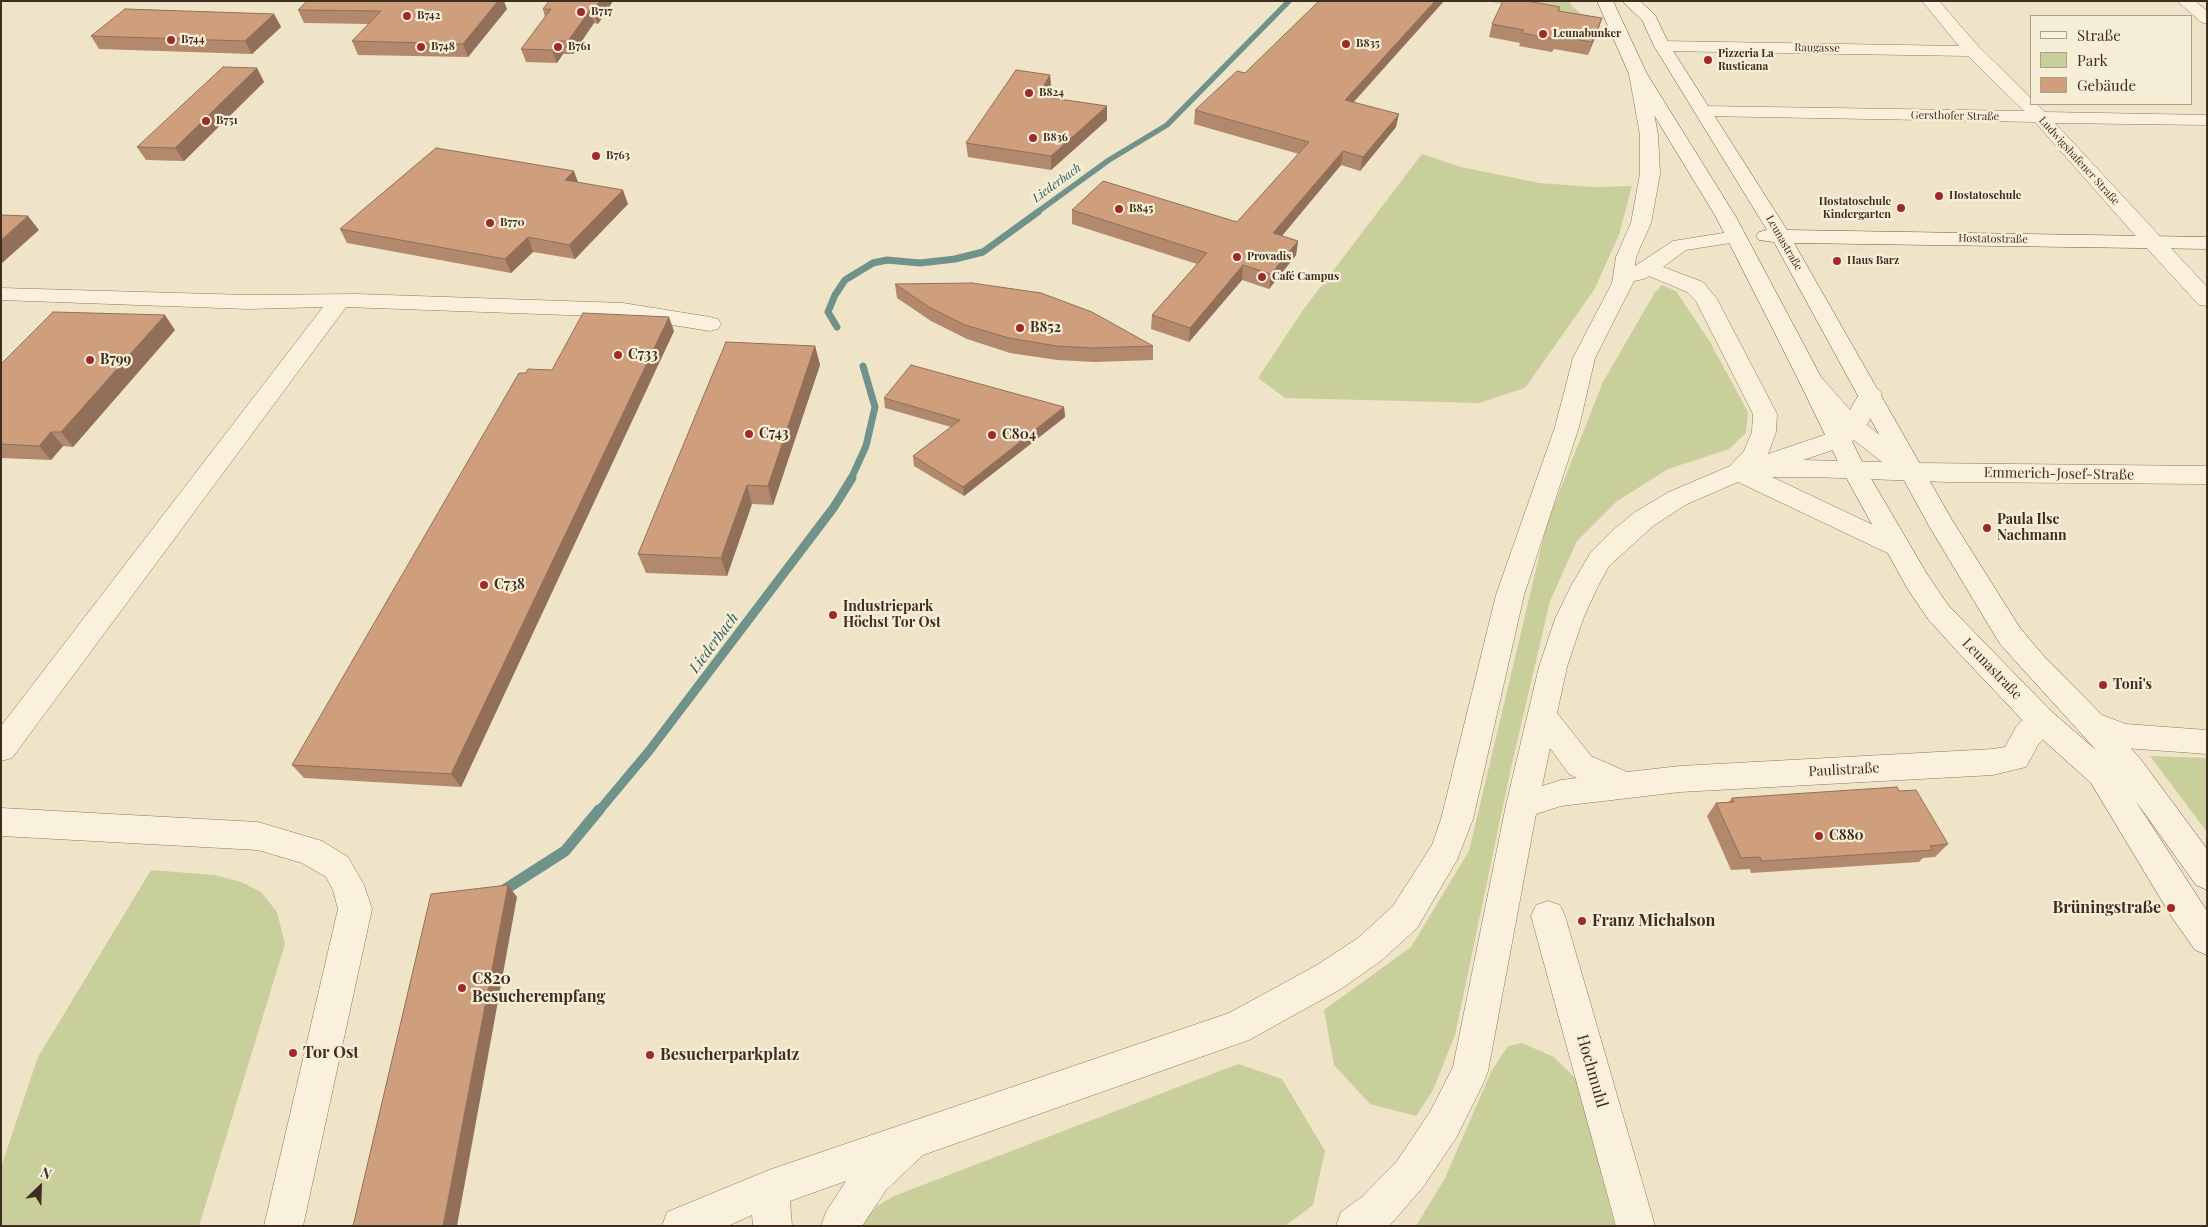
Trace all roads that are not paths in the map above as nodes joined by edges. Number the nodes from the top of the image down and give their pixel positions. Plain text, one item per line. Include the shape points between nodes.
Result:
1 (1605, 1) edge
2 (1630, 1) edge
3 (1930, 1) edge
4 (2184, 1) edge
5 (1649, 10) edge
6 (2207, 19) edge
7 (1662, 46) junction
8 (1973, 50) junction
9 (1638, 74) junction
10 (1703, 111) junction
11 (2041, 118) junction
12 (2207, 120) edge
13 (1780, 235) junction
14 (1736, 237) junction
15 (2152, 242) junction
16 (2207, 243) edge
17 (1648, 268) junction
18 (1623, 283) junction
19 (1, 294) edge
20 (340, 300) junction
21 (2207, 300) edge
22 (710, 324) dead end
23 (1870, 394) junction
24 (1846, 433) junction
25 (1854, 470) junction
26 (1739, 472) junction
27 (1911, 472) junction
28 (2207, 475) edge
29 (1898, 548) junction
30 (1543, 716) junction
31 (2042, 720) junction
32 (2091, 723) junction
33 (2207, 742) edge
34 (1, 749) edge
35 (1626, 786) junction
36 (1522, 805) junction
37 (1, 822) edge
38 (2207, 875) edge
39 (1548, 916) dead end
40 (2207, 939) edge
41 (914, 1138) junction
42 (771, 1208) edge
43 (283, 1226) edge
44 (681, 1226) edge
45 (840, 1226) edge
46 (1355, 1226) edge
47 (1636, 1226) edge

1 - 9 street, Leunastraße
2 - 5 street, Leunastraße
3 - 8 street, Ludwigshafener Straße
4 - 6 street
5 - 7 street, Leunastraße
7 - 8 street, Raugasse
7 - 10 street, Leunastraße
8 - 11 street, Ludwigshafener Straße
9 - 14 street, Leunastraße
9 - 18 street via 1649,135 1650,174 1641,223 1626,257
10 - 11 street, Gersthofer Straße
10 - 13 street, Leunastraße
11 - 12 street, Gersthofer Straße
11 - 15 street, Ludwigshafener Straße
13 - 14 street, Hostatostraße
13 - 15 street, Hostatostraße
13 - 23 street, Leunastraße
14 - 17 street, Hostatostraße via 1680,245
14 - 24 street, Leunastraße via 1809,377
15 - 16 street, Hostatostraße
15 - 21 street, Ludwigshafener Straße
17 - 18 street, Hostatostraße
17 - 26 street via 1695,287 1706,299 1765,414 1764,432 1755,455
18 - 41 street via 1584,358 1567,427 1510,595 1457,819 1446,850 1405,917 1370,949 1329,977 1237,1028
19 - 20 street via 248,302
20 - 22 street via 623,310
20 - 34 street
23 - 24 street
23 - 27 street, Leunastraße
24 - 25 street, Leunastraße
24 - 26 street
24 - 27 street, Leunastraße
25 - 26 street, Emmerich-Josef-Straße via 1788,468
25 - 27 street, Emmerich-Josef-Straße
25 - 29 street, Leunastraße
26 - 29 street
26 - 30 street via 1678,498 1644,519 1600,559 1569,619 1553,667
27 - 28 street, Emmerich-Josef-Straße
27 - 32 street, Leunastraße via 2010,636
29 - 31 street, Leunastraße via 1938,612
30 - 35 street via 1580,766
30 - 36 street
31 - 35 street, Paulistraße via 2027,736 2015,758 1993,762 1680,779
31 - 40 street, Leunastraße via 2102,774
32 - 33 street via 2125,736
32 - 38 street, Leunastraße via 2131,770
35 - 36 street, Paulistraße via 1561,792
36 - 46 street via 1470,1071 1443,1125 1410,1174 1377,1210
37 - 43 street via 258,836 312,851 336,867 348,885 355,909
39 - 47 street, Hochmuhl
41 - 42 street
41 - 45 street via 873,1177
42 - 44 street

